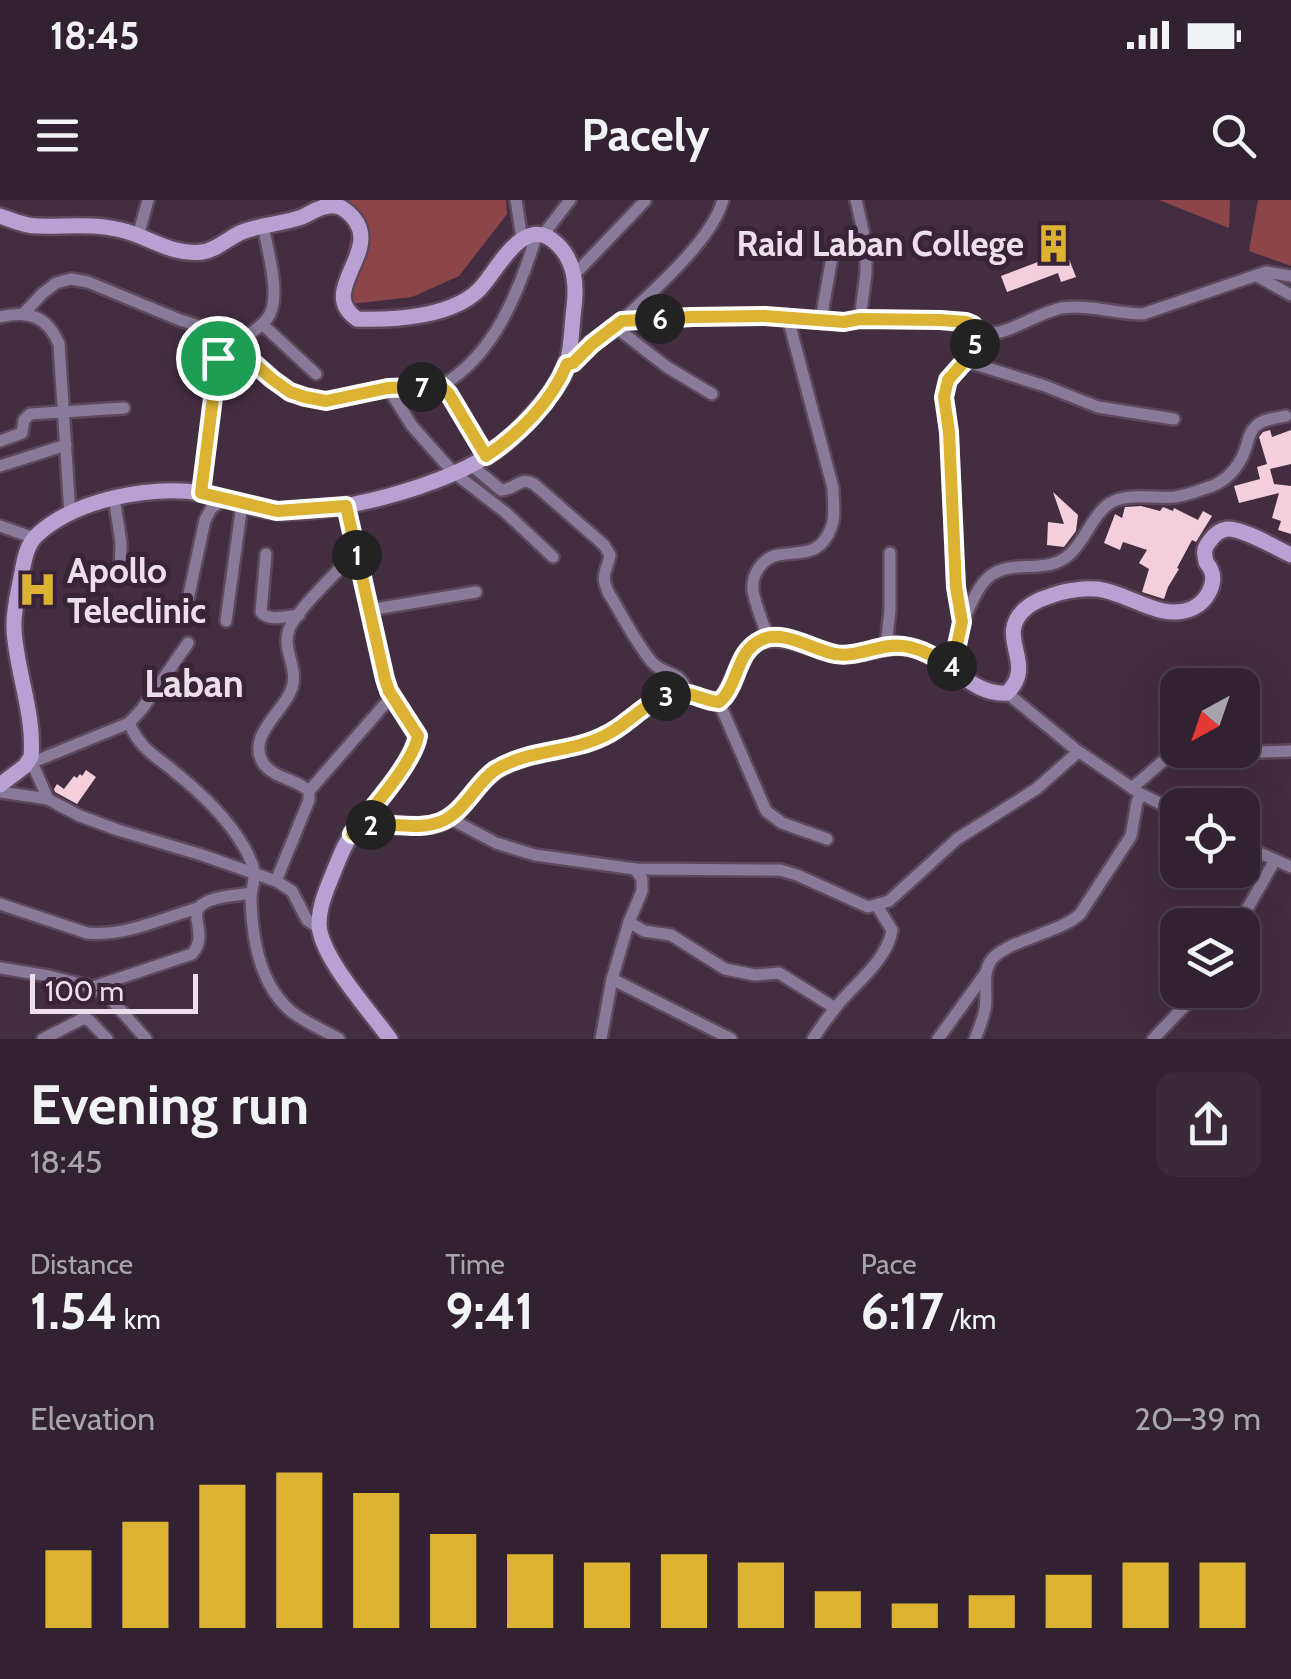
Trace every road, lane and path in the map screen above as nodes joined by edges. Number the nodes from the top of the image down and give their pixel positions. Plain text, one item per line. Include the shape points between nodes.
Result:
1 (148, 200) edge
2 (516, 200) edge
3 (570, 200) edge
4 (738, 200) edge
5 (856, 200) edge
6 (645, 201) edge
7 (723, 201) edge
8 (0, 216) edge
9 (263, 225) junction
10 (138, 236) junction
11 (534, 236) junction
12 (833, 251) dead end
13 (574, 275) junction
14 (1257, 276) junction
15 (1291, 276) edge
16 (1291, 294) edge
17 (24, 313) junction
18 (0, 317) edge
19 (788, 318) junction
20 (860, 319) junction
21 (821, 320) junction
22 (262, 324) junction
23 (618, 324) junction
24 (978, 332) junction
25 (230, 342) junction
26 (964, 362) junction
27 (567, 364) junction
28 (316, 374) dead end
29 (441, 386) junction
30 (388, 388) junction
31 (712, 394) dead end
32 (124, 408) dead end
33 (62, 411) junction
34 (1286, 416) dead end
35 (1174, 419) dead end
36 (0, 441) edge
37 (66, 445) junction
38 (486, 456) junction
39 (470, 464) junction
40 (0, 466) edge
41 (452, 472) junction
42 (201, 493) junction
43 (114, 497) junction
44 (223, 499) junction
45 (242, 504) junction
46 (346, 506) junction
47 (0, 512) edge
48 (70, 514) junction
49 (3, 526) edge
50 (34, 538) junction
51 (356, 552) junction
52 (890, 553) dead end
53 (266, 554) dead end
54 (1291, 555) edge
55 (552, 557) dead end
56 (120, 574) dead end
57 (476, 592) dead end
58 (187, 604) dead end
59 (369, 610) junction
60 (298, 614) junction
61 (226, 622) dead end
62 (962, 622) junction
63 (7, 623) edge
64 (768, 638) junction
65 (188, 643) dead end
66 (886, 646) junction
67 (952, 668) junction
68 (688, 692) junction
69 (1008, 693) junction
70 (392, 696) junction
71 (719, 702) junction
72 (129, 723) junction
73 (1291, 751) edge
74 (1080, 752) junction
75 (1260, 752) edge
76 (32, 760) junction
77 (1160, 762) edge
78 (0, 784) edge
79 (309, 791) junction
80 (1137, 791) junction
81 (0, 792) edge
82 (48, 799) junction
83 (1160, 803) edge
84 (449, 818) junction
85 (352, 834) junction
86 (828, 838) dead end
87 (1260, 853) edge
88 (1275, 860) junction
89 (1291, 867) edge
90 (635, 869) junction
91 (255, 874) junction
92 (276, 881) junction
93 (251, 892) junction
94 (0, 904) edge
95 (877, 906) junction
96 (198, 908) junction
97 (1248, 908) edge
98 (629, 922) junction
99 (320, 930) junction
100 (0, 968) edge
101 (986, 972) junction
102 (612, 979) junction
103 (93, 987) junction
104 (835, 1008) junction
105 (1182, 1008) edge
106 (709, 1035) edge
107 (43, 1039) edge
108 (107, 1039) edge
109 (146, 1039) edge
110 (339, 1039) edge
111 (390, 1039) edge
112 (601, 1039) edge
113 (731, 1039) edge
114 (813, 1039) edge
115 (938, 1039) edge
116 (975, 1039) edge
117 (1152, 1039) edge

1 - 10 street
2 - 11 street
3 - 11 street
4 - 7 street
5 - 20 street via 866,244
6 - 13 street
7 - 23 street via 702,239
8 - 10 street via 23,225 101,226
9 - 10 street via 195,253
9 - 11 street via 330,206 345,210 362,242 342,292 356,319 432,314 460,303
9 - 22 street via 274,291
11 - 13 street via 562,250
11 - 29 street via 524,274 497,327 478,357
12 - 21 street
13 - 27 street
14 - 15 street
14 - 16 street
14 - 24 street via 1144,314 1066,307 998,334
17 - 18 street
17 - 25 street via 71,278
17 - 33 street via 52,328
19 - 21 street
19 - 23 street
19 - 64 street via 833,488 834,516 813,550 775,556 758,568 753,592
20 - 21 street
20 - 24 street via 966,322
22 - 25 street
22 - 28 street
23 - 27 street
23 - 31 street via 667,368
24 - 26 street
25 - 30 street via 305,397 326,401
25 - 42 street via 218,358
26 - 35 street via 1098,407
26 - 62 street via 944,397
27 - 38 street via 546,399
29 - 30 street
29 - 38 street
30 - 41 street
32 - 33 street
33 - 36 street via 30,414 22,433
33 - 37 street
34 - 62 street via 1257,425 1235,468 1215,485 1111,502 1057,563 990,576
37 - 40 street
37 - 48 street
38 - 39 street
39 - 41 street
39 - 68 street via 501,490 527,480 534,484 604,545 610,554 603,573 608,592 653,663 683,680
41 - 46 street
41 - 55 street
42 - 43 street
42 - 44 street
43 - 48 street
43 - 56 street
44 - 45 street
44 - 58 street via 205,520
45 - 46 street via 286,512
45 - 61 street
46 - 51 street
47 - 49 street
48 - 50 street
49 - 50 street
50 - 63 street
51 - 59 street
51 - 60 street
52 - 66 street
53 - 60 street via 261,612 270,618
54 - 69 street via 1225,529 1204,550 1212,584 1190,610 1153,608 1095,588 1040,599 1014,625 1021,668
57 - 59 street
59 - 70 street
60 - 79 street via 286,643 293,686 259,748 272,772
62 - 67 street
63 - 76 street
64 - 66 street via 847,655
64 - 71 street via 746,653
65 - 72 street
66 - 67 street via 915,648
67 - 69 street via 984,689
68 - 71 street
68 - 84 street via 661,697 592,741 505,765
69 - 74 street
70 - 79 street
70 - 85 street via 418,736
71 - 86 street via 766,811
72 - 76 street
72 - 91 street via 144,749 226,822
73 - 75 street
74 - 80 street
74 - 95 street via 1036,789 956,838
76 - 78 street
76 - 82 street
77 - 80 street
79 - 92 street
80 - 83 street
80 - 101 street via 1131,836 1080,914 996,955
81 - 82 street
82 - 91 street via 118,830
84 - 85 street via 370,825
84 - 90 street via 516,850
85 - 99 street via 329,885
87 - 88 street
88 - 89 street
88 - 97 street
90 - 95 street via 780,870
90 - 98 street via 642,891
91 - 92 street
91 - 93 street
92 - 99 street via 292,891
93 - 96 street
93 - 110 street via 252,928 277,998
94 - 96 street via 101,934
95 - 104 street via 892,930 890,941
96 - 103 street via 201,937 192,954
98 - 102 street
98 - 104 street via 644,932 671,935 725,969 779,974
99 - 111 street via 335,965
100 - 103 street
101 - 115 street
101 - 116 street via 986,1006
102 - 106 street
102 - 112 street
103 - 109 street
104 - 114 street
105 - 117 street
106 - 113 street
107 - 108 street via 84,1018

